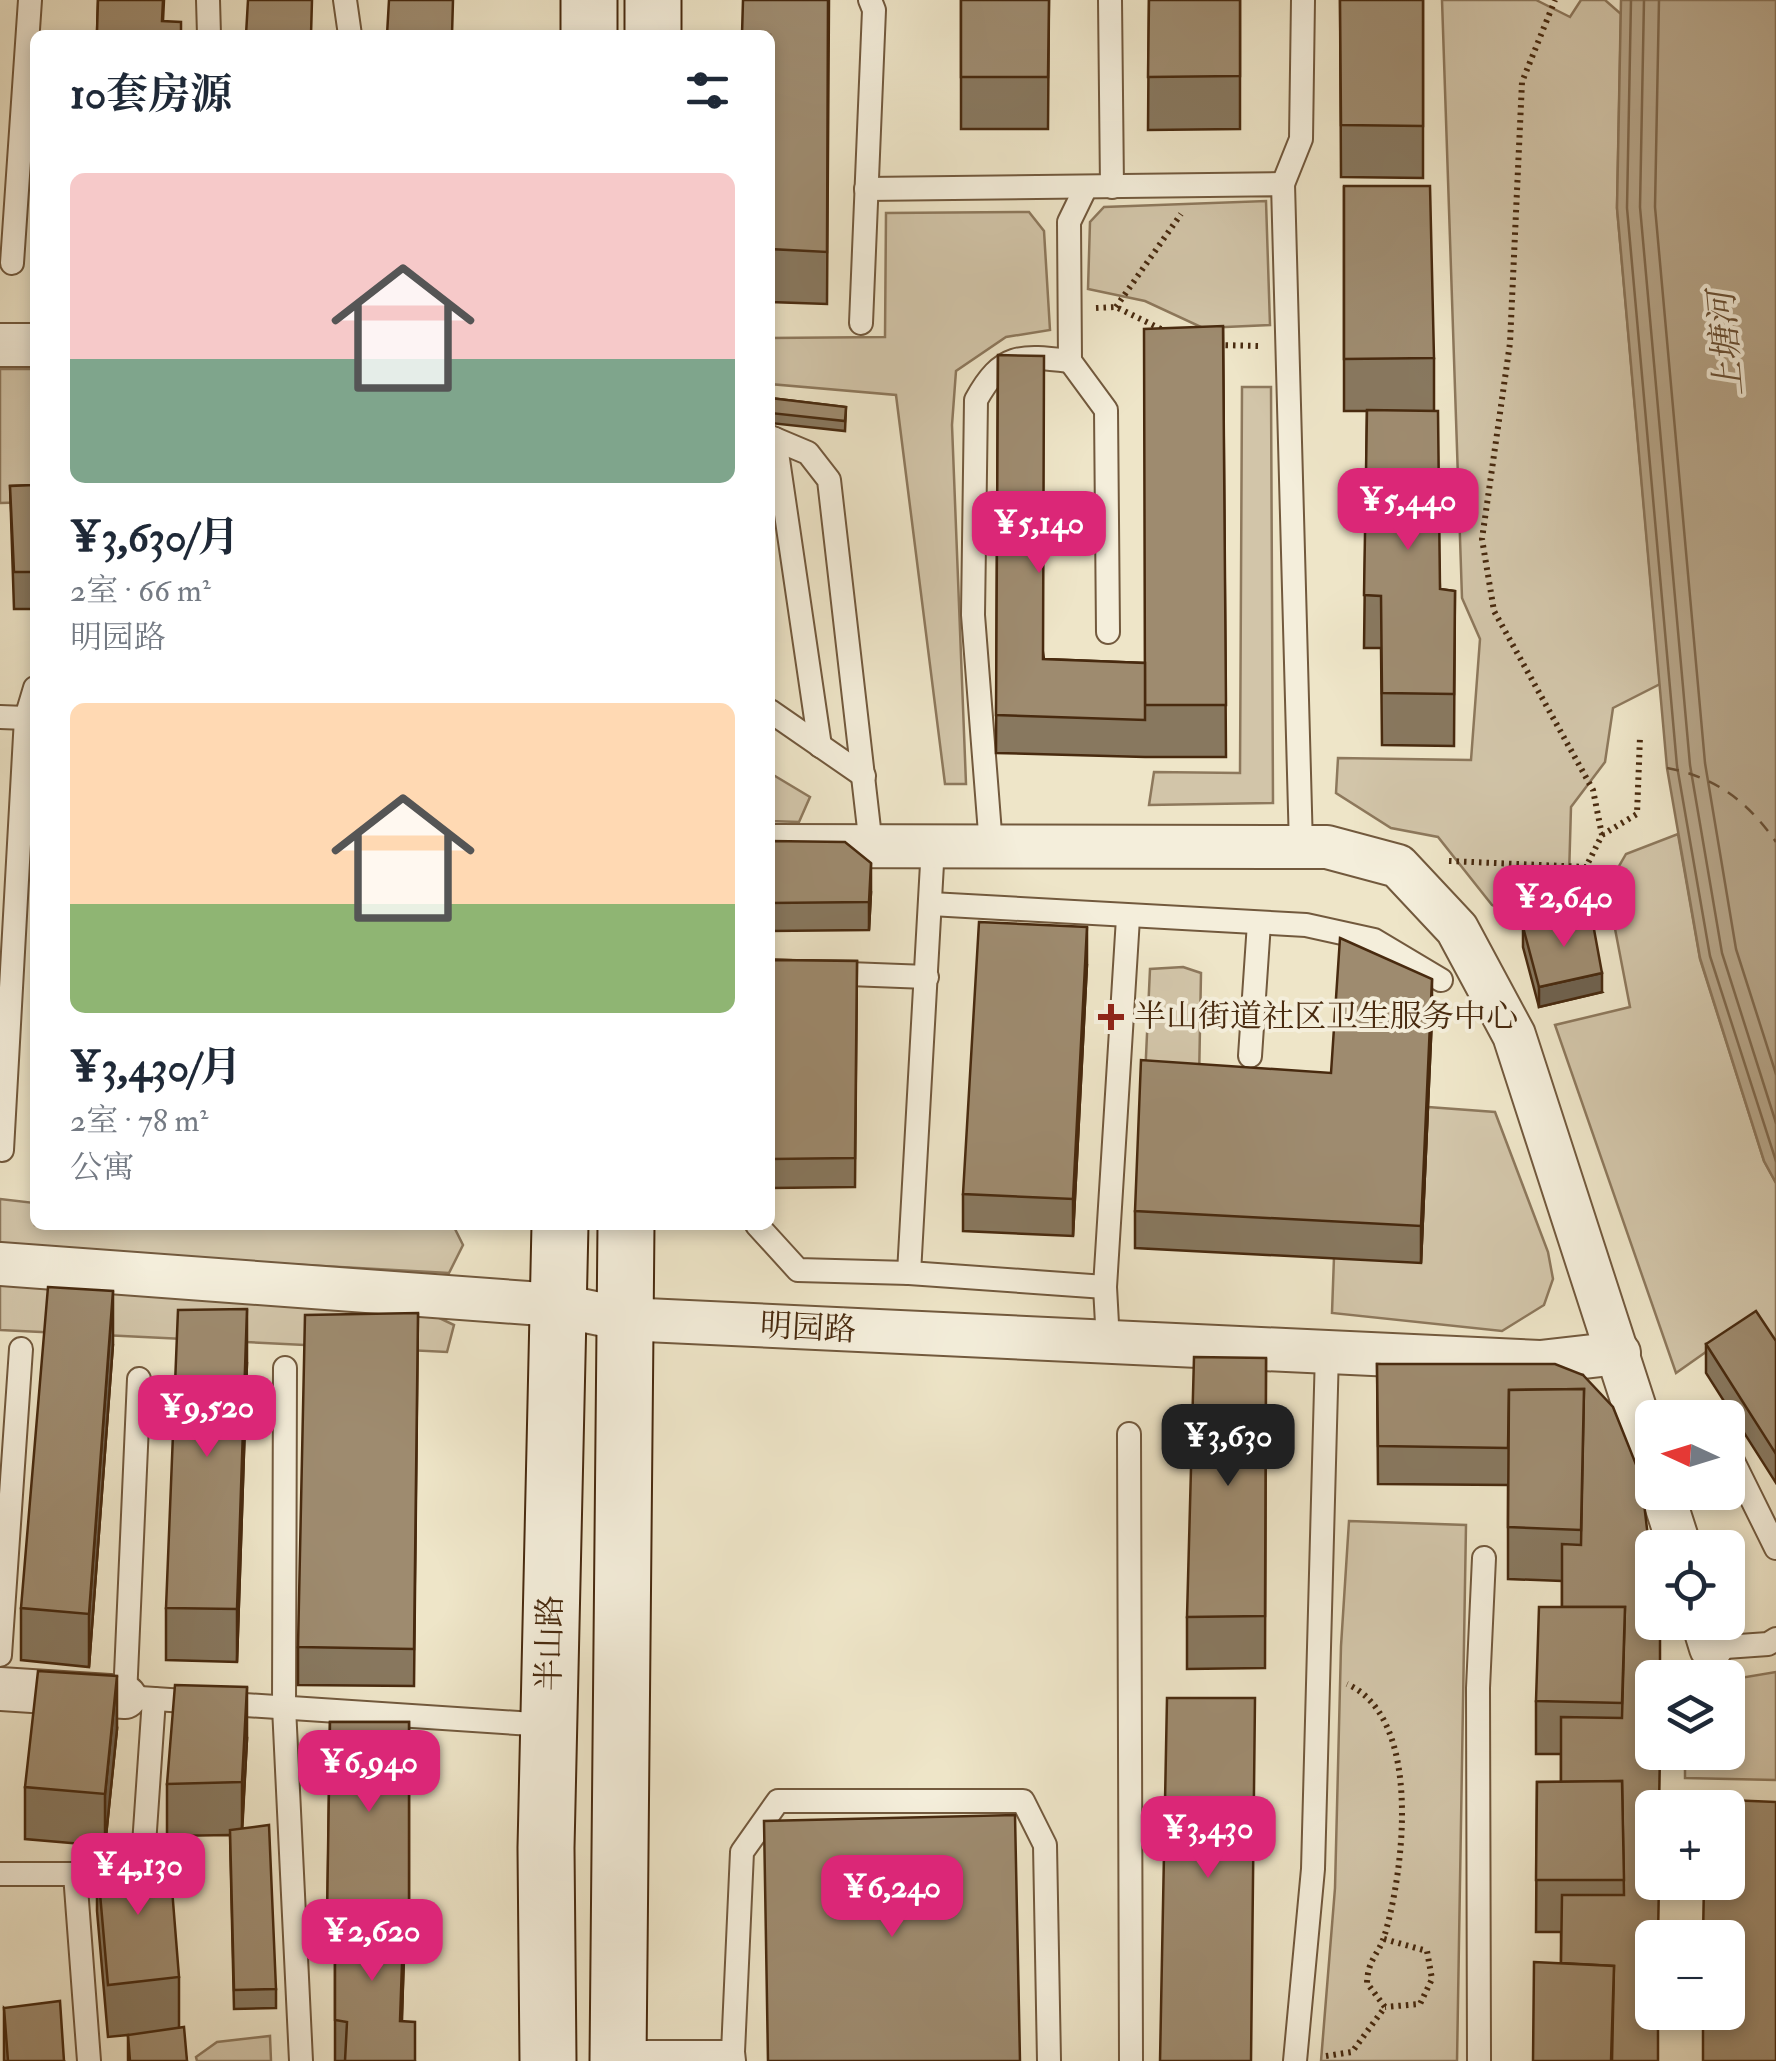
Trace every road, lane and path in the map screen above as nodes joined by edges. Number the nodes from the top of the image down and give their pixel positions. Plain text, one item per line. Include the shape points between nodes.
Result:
1 (30, 0) edge
2 (208, 0) edge
3 (345, 0) edge
4 (589, 0) edge
5 (653, 0) edge
6 (870, 0) edge
7 (1110, 0) edge
8 (1303, 0) edge
9 (1555, 0) edge
10 (209, 30) edge
11 (349, 30) edge
12 (589, 30) edge
13 (653, 30) edge
14 (1283, 184) junction
15 (1200, 185) junction
16 (1112, 187) junction
17 (866, 188) junction
18 (1086, 188) junction
19 (12, 263) dead end
20 (1116, 307) junction
21 (1070, 308) junction
22 (861, 323) dead end
23 (1170, 333) edge
24 (0, 344) edge
25 (1216, 345) edge
26 (30, 346) edge
27 (1288, 346) junction
28 (1070, 361) junction
29 (775, 439) edge
30 (775, 457) edge
31 (1108, 632) dead end
32 (30, 705) edge
33 (775, 715) edge
34 (0, 717) edge
35 (26, 718) junction
36 (1640, 737) dead end
37 (820, 746) junction
38 (864, 776) junction
39 (1602, 835) junction
40 (775, 846) edge
41 (871, 846) junction
42 (933, 846) junction
43 (990, 846) junction
44 (1302, 847) junction
45 (1398, 866) junction
46 (930, 904) junction
47 (1128, 918) junction
48 (1259, 923) junction
49 (775, 971) edge
50 (927, 977) junction
51 (1442, 980) dead end
52 (1250, 1056) dead end
53 (2, 1150) edge
54 (560, 1230) edge
55 (626, 1230) edge
56 (762, 1230) edge
57 (0, 1264) edge
58 (909, 1273) junction
59 (1104, 1286) junction
60 (556, 1305) junction
61 (624, 1319) junction
62 (1108, 1342) junction
63 (22, 1349) dead end
64 (1327, 1352) junction
65 (1619, 1353) junction
66 (285, 1368) dead end
67 (138, 1379) dead end
68 (1635, 1402) edge
69 (1129, 1434) dead end
70 (1745, 1485) edge
71 (1776, 1548) edge
72 (1484, 1558) dead end
73 (1776, 1639) edge
74 (1741, 1640) edge
75 (0, 1656) edge
76 (1320, 1672) junction
77 (0, 1689) edge
78 (139, 1698) junction
79 (284, 1708) junction
80 (548, 1725) junction
81 (0, 1874) edge
82 (75, 1874) junction
83 (1384, 1939) junction
84 (1385, 2006) junction
85 (733, 2056) edge
86 (618, 2057) edge
87 (89, 2061) edge
88 (301, 2061) edge
89 (548, 2061) edge
90 (1049, 2061) edge
91 (1131, 2061) edge
92 (1296, 2061) edge
93 (1479, 2061) edge

1 - 19 lane
2 - 10 lane
3 - 11 lane
4 - 12 main road
5 - 13 main road
6 - 17 lane
7 - 16 lane
8 - 14 lane via 1302,139
9 - 39 path via 1522,82 1510,343 1482,539 1494,610 1593,790
14 - 15 lane
14 - 27 lane
15 - 16 lane
15 - 20 path
16 - 18 lane
17 - 18 lane
17 - 22 lane
18 - 21 lane via 1070,222
20 - 21 path
20 - 23 path
21 - 28 lane
24 - 26 street
25 - 27 path
27 - 44 lane
28 - 31 lane via 1106,410
28 - 43 lane via 1023,356 992,372 976,400 973,616
29 - 38 lane via 808,453 829,480
30 - 37 lane
32 - 35 lane
33 - 37 lane
34 - 35 lane
35 - 53 lane
36 - 39 path via 1637,814
37 - 38 lane
38 - 41 lane
39 - 45 path via 1586,867 1447,861
40 - 41 street
41 - 42 street
42 - 43 street
42 - 46 lane
43 - 44 street
44 - 45 street
45 - 65 street via 1458,928 1514,1035
46 - 47 lane
46 - 50 lane
47 - 48 lane
47 - 59 lane
48 - 51 lane via 1374,940
48 - 52 lane
49 - 50 lane
50 - 58 lane
54 - 60 main road, 半山路
55 - 61 main road
56 - 58 lane via 798,1270
57 - 60 street, 明园路
58 - 59 lane
59 - 62 lane
60 - 61 street, 明园路
60 - 80 main road, 半山路
61 - 62 street, 明园路
61 - 86 main road
62 - 64 street, 明园路
63 - 75 lane
64 - 65 street, 明园路 via 1540,1362
64 - 76 lane
65 - 68 street
66 - 79 lane
67 - 78 lane
69 - 91 lane
70 - 71 lane
72 - 93 lane
73 - 74 lane
76 - 83 path via 1363,1691 1396,1743 1402,1784
76 - 92 lane via 1314,1869
77 - 78 street
78 - 79 lane
78 - 82 lane via 142,1874
79 - 80 lane
79 - 88 lane
80 - 89 main road, 半山路
81 - 82 lane
82 - 87 lane
83 - 84 path via 1368,1961 1367,1983
83 - 84 path via 1427,1951 1432,1979 1420,2004
84 - 92 path via 1352,2052
85 - 86 lane
85 - 90 lane via 742,1852 778,1801 1023,1801 1045,1846

